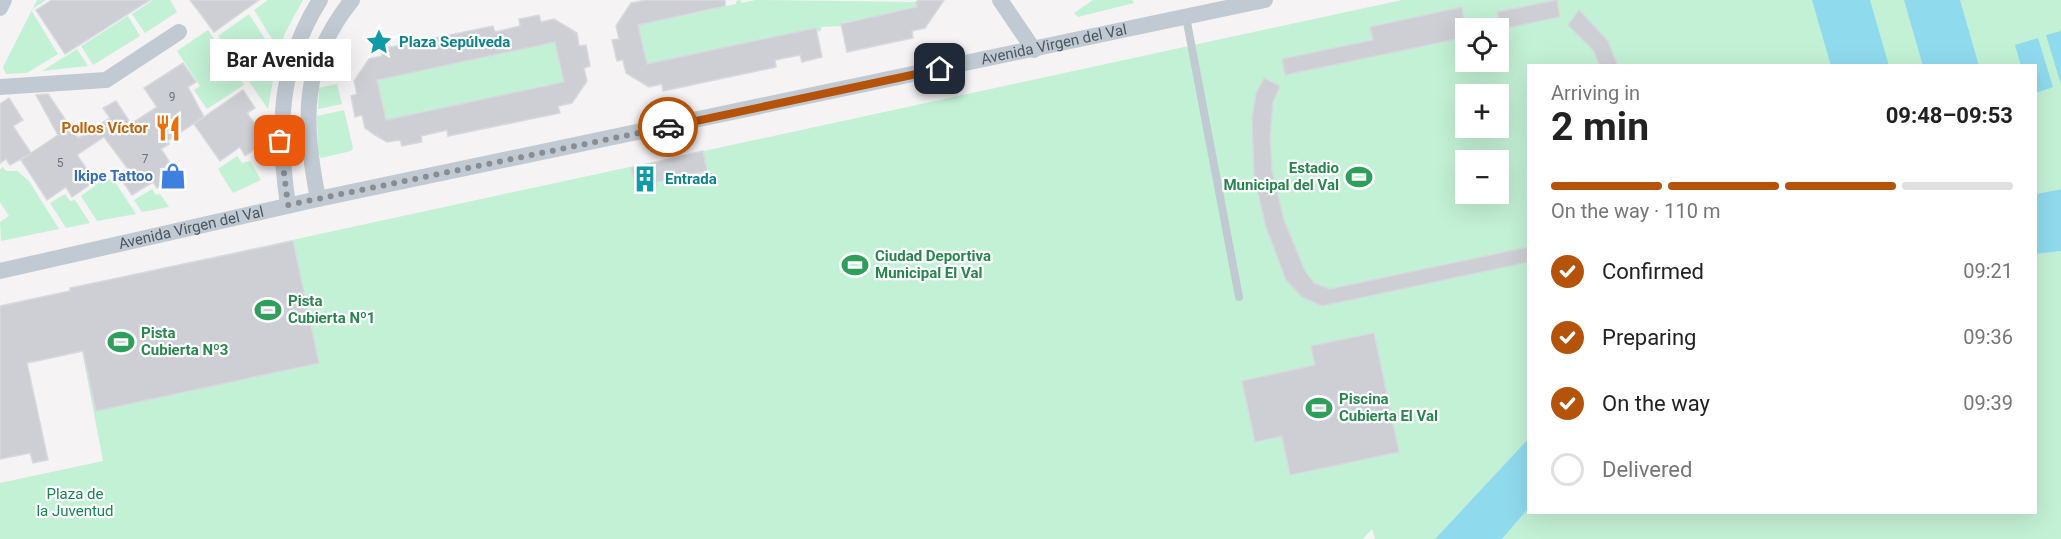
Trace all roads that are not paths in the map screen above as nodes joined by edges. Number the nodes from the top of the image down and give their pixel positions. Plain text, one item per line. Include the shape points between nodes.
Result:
1 (4, 0) edge
2 (320, 0) edge
3 (351, 0) edge
4 (1000, 0) edge
5 (1265, 0) edge
6 (0, 8) edge
7 (1186, 17) junction
8 (180, 32) dead end
9 (1034, 50) junction
10 (0, 87) edge
11 (318, 199) junction
12 (288, 205) junction
13 (0, 271) edge
14 (1239, 297) dead end

1 - 6 street
2 - 12 street via 298,41 282,102 280,141
3 - 11 street via 321,48 311,77 308,141
4 - 9 street
5 - 7 street, Avenida Virgen del Val
7 - 9 street, Avenida Virgen del Val
7 - 14 lane
8 - 10 street via 106,80
9 - 11 street, Avenida Virgen del Val
11 - 12 street, Avenida Virgen del Val
12 - 13 street, Avenida Virgen del Val

